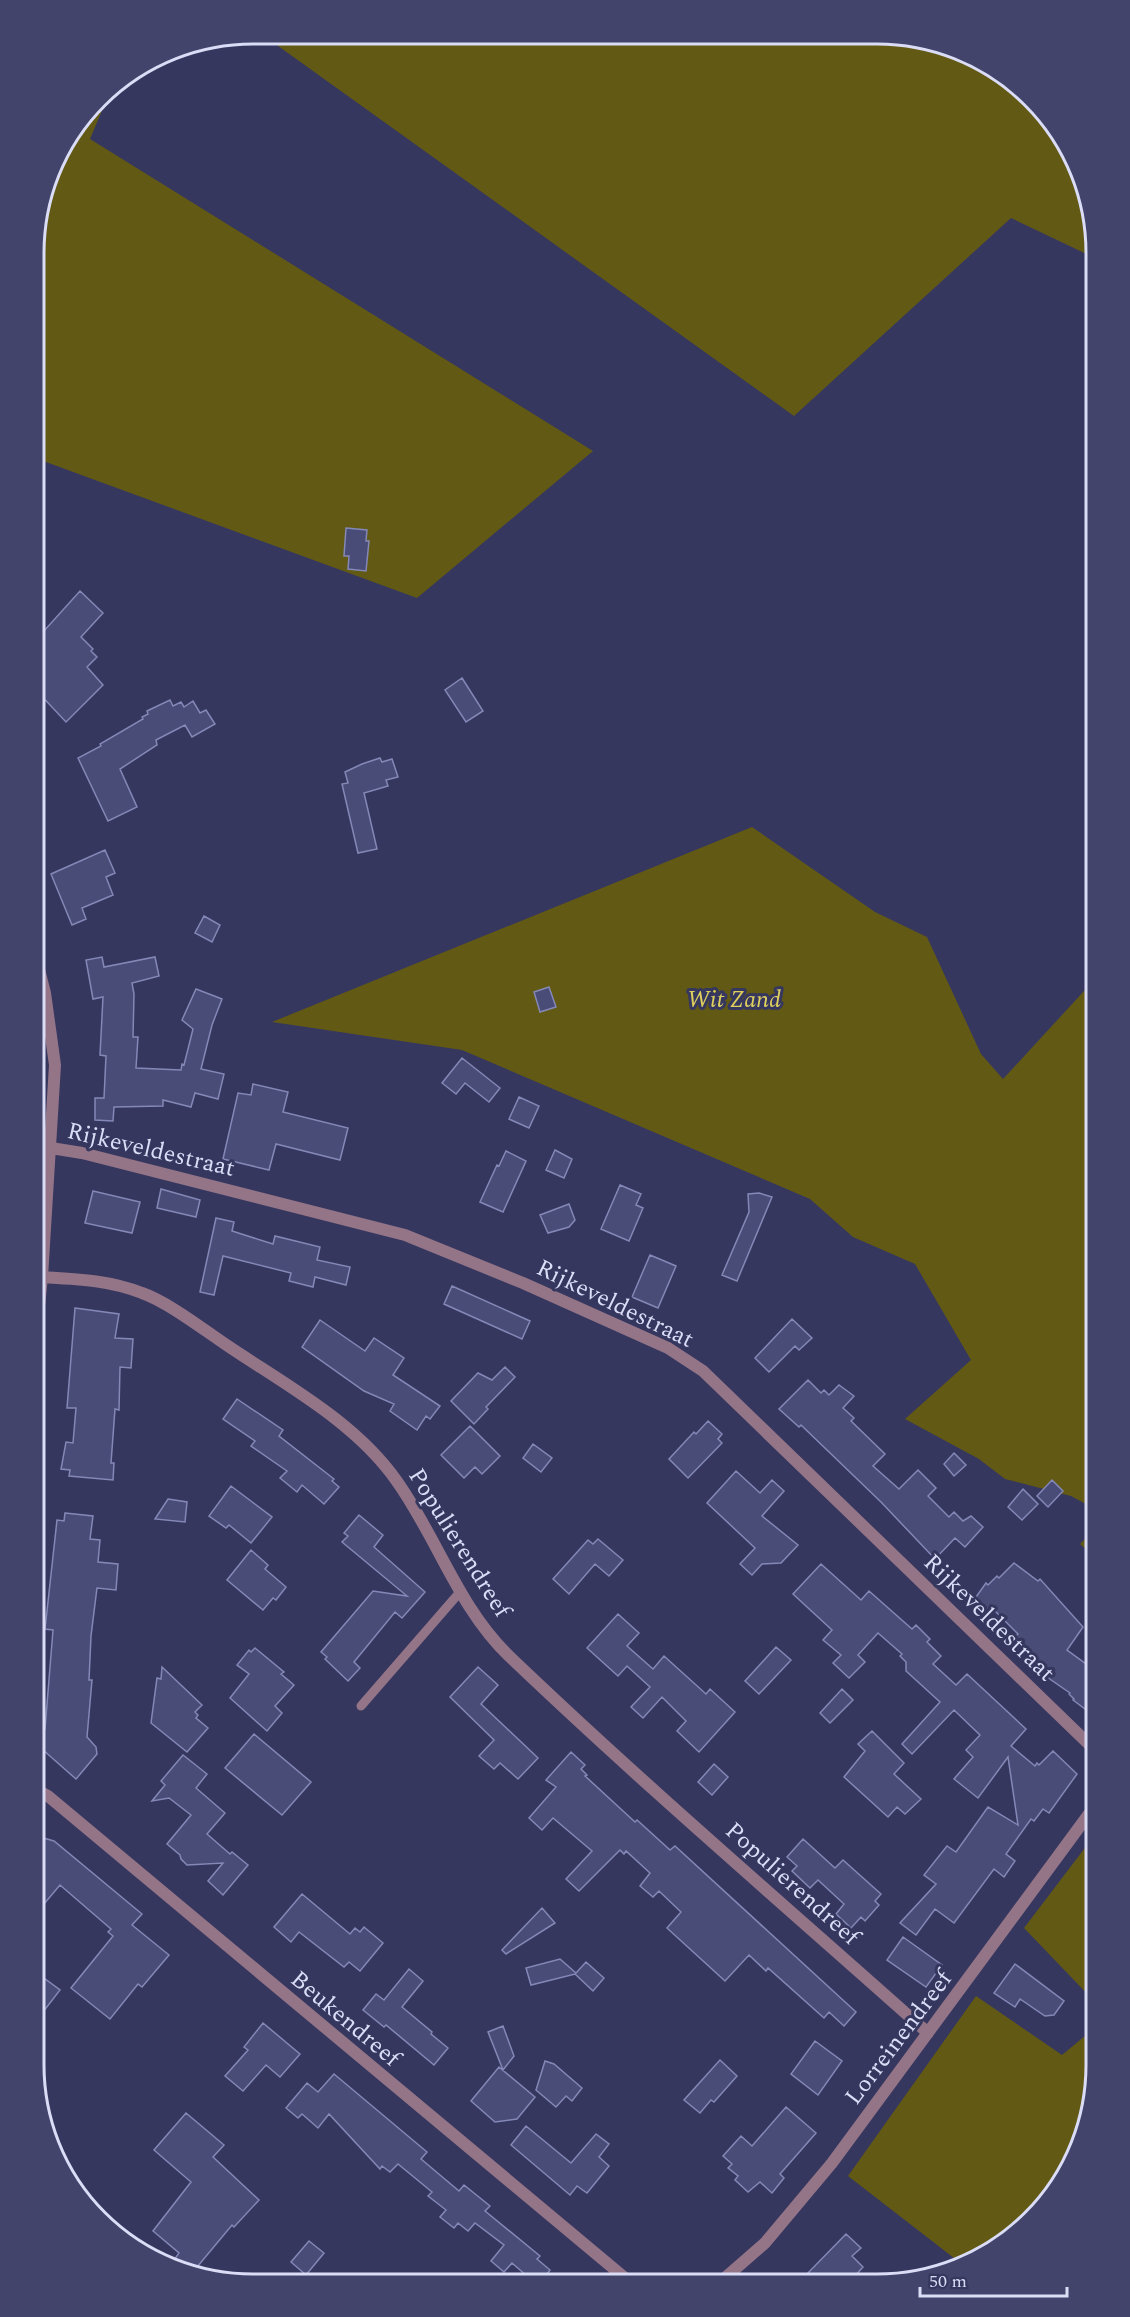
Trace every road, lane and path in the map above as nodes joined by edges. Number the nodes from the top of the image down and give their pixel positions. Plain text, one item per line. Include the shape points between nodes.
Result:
1 (44, 989) edge
2 (51, 1148) junction
3 (44, 1248) edge
4 (44, 1277) edge
5 (460, 1592) junction
6 (361, 1706) dead end
7 (1086, 1741) edge
8 (44, 1794) edge
9 (1086, 1818) edge
10 (928, 2033) junction
11 (620, 2274) edge
12 (729, 2274) edge

1 - 2 street via 55,1065
2 - 3 street
2 - 7 street, Rijkeveldestraat via 405,1235 668,1348 703,1371
4 - 5 street, Populierendreef via 106,1281 145,1294 330,1415 366,1446 396,1480
5 - 6 lane
5 - 10 street, Populierendreef via 507,1654
8 - 11 street, Beukendreef
9 - 10 street, Lorreinendreef
10 - 12 street, Lorreinendreef via 832,2163 765,2243

